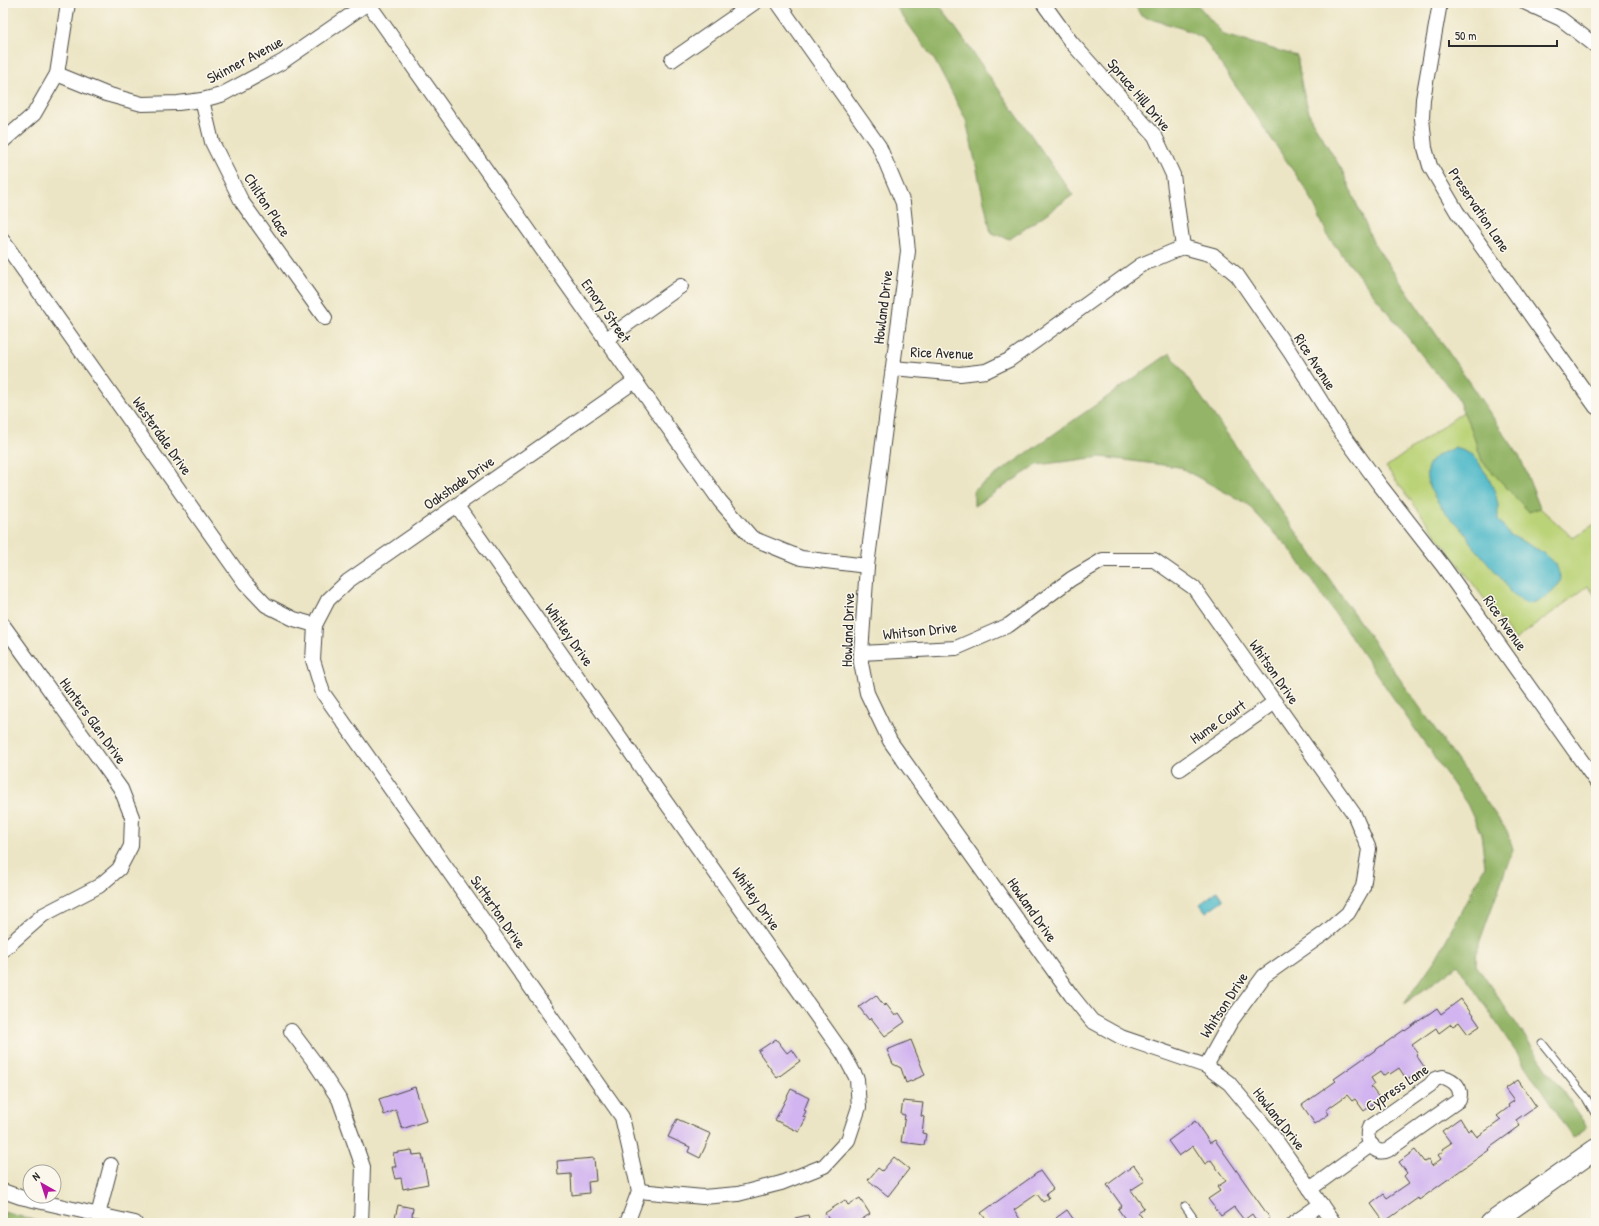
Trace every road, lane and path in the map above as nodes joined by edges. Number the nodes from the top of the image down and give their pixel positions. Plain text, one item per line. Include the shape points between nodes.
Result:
1 (68, 3) edge
2 (368, 3) edge
3 (754, 3) edge
4 (778, 3) edge
5 (1043, 3) edge
6 (1440, 3) edge
7 (1526, 3) edge
8 (1596, 46) edge
9 (672, 60) dead end
10 (57, 74) junction
11 (202, 100) junction
12 (3, 141) edge
13 (3, 241) edge
14 (1183, 247) junction
15 (681, 286) dead end
16 (325, 318) dead end
17 (605, 340) junction
18 (893, 368) junction
19 (635, 381) junction
20 (1596, 407) edge
21 (457, 506) junction
22 (867, 566) junction
23 (3, 625) edge
24 (315, 625) junction
25 (861, 652) junction
26 (1275, 702) junction
27 (1180, 769) dead end
28 (1596, 780) edge
29 (3, 950) edge
30 (290, 1032) dead end
31 (1542, 1043) dead end
32 (1206, 1066) junction
33 (1596, 1115) edge
34 (1372, 1144) junction
35 (1596, 1149) edge
36 (111, 1165) dead end
37 (1310, 1189) junction
38 (3, 1191) edge
39 (639, 1191) junction
40 (1321, 1204) junction
41 (1185, 1206) dead end
42 (98, 1215) junction
43 (135, 1223) edge
44 (361, 1223) edge
45 (627, 1223) edge
46 (1197, 1223) edge
47 (1294, 1223) edge
48 (1334, 1223) edge
49 (1491, 1223) edge

1 - 10 street
2 - 11 street, Skinner Avenue via 282,62 221,95
2 - 17 street, Emory Street
3 - 9 street
4 - 18 street, Howland Drive via 879,146 902,203 908,251
5 - 14 street, Spruce Hill Drive via 1071,42 1155,136 1173,175
6 - 20 street, Preservation Lane via 1423,99 1425,148 1430,166 1457,212
7 - 8 street via 1561,19
10 - 11 street, Skinner Avenue via 106,94 142,104
10 - 12 street via 34,114
11 - 16 street, Chilton Place via 212,142 242,202
13 - 24 street, Westerdale Drive via 245,583 266,605 294,619
14 - 18 street, Rice Avenue via 1141,266 1009,360 986,371 960,374
14 - 28 street, Rice Avenue via 1213,254 1237,275 1338,428 1443,566
15 - 17 street
17 - 19 street, Emory Street
18 - 22 street, Howland Drive
19 - 21 street, Oakshade Drive
19 - 22 street, Emory Street via 720,501 752,538 801,558
21 - 24 street, Oakshade Drive via 348,581 328,600
21 - 39 street, Whitley Drive via 844,1054 857,1079 859,1107 848,1140 824,1166 781,1183 738,1194 703,1197
22 - 25 street, Howland Drive
23 - 29 street, Hunters Glen Drive via 121,790 132,817 131,846 119,869 99,886 43,915
24 - 39 street, Sutterton Drive via 313,660 323,693 622,1117
25 - 26 street, Whitson Drive via 956,648 1009,624 1071,579 1103,560 1154,560 1194,588
25 - 32 street, Howland Drive via 866,693 890,741 1071,995 1092,1020 1121,1037
26 - 27 street, Hume Court
26 - 32 street, Whitson Drive via 1354,814 1369,849 1363,887 1348,913 1264,976 1231,1021
30 - 44 street via 339,1098 363,1167
31 - 33 lane via 1586,1098
32 - 37 street, Howland Drive via 1229,1083 1273,1136
34 - 34 street, Cypress Lane via 1378,1152 1388,1150 1459,1100 1460,1089 1451,1079 1435,1079 1430,1086 1369,1128 1368,1139
34 - 37 street
35 - 49 main road
36 - 42 street
37 - 40 street, Howland Drive
38 - 42 street
39 - 45 street
40 - 47 street
40 - 48 street, Howland Drive
41 - 46 lane
42 - 43 street

